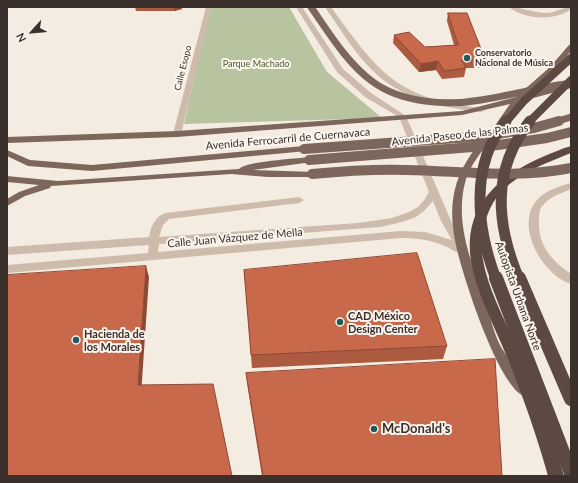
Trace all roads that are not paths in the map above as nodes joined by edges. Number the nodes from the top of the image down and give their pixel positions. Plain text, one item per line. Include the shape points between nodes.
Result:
1 (209, 7) edge
2 (299, 7) edge
3 (311, 7) edge
4 (328, 7) edge
5 (512, 7) edge
6 (568, 7) edge
7 (571, 46) edge
8 (571, 58) edge
9 (571, 83) edge
10 (517, 101) junction
11 (481, 110) junction
12 (402, 116) junction
13 (571, 117) edge
14 (571, 132) edge
15 (177, 134) junction
16 (7, 140) edge
17 (571, 149) edge
18 (7, 153) edge
19 (571, 168) edge
20 (231, 171) junction
21 (7, 179) edge
22 (58, 184) junction
23 (571, 186) edge
24 (434, 191) junction
25 (299, 200) dead end
26 (7, 203) edge
27 (358, 226) junction
28 (362, 239) junction
29 (154, 240) junction
30 (73, 246) junction
31 (462, 250) junction
32 (7, 251) edge
33 (153, 257) junction
34 (71, 268) junction
35 (7, 269) edge
36 (571, 280) edge
37 (528, 396) junction
38 (571, 399) edge
39 (571, 474) edge
40 (556, 476) edge

1 - 15 street, Calle Esopo
2 - 12 street via 340,70 368,95
3 - 9 main road, bridge via 350,59 367,77 386,89 405,96 458,104
4 - 11 street via 376,70 392,83 432,101 464,109
5 - 6 street via 528,13 550,15 560,13
7 - 10 main road via 550,71
8 - 39 highway, Autopista Urbana Norte, bridge via 502,125 483,164 479,192 480,219 487,255
9 - 10 main road, Avenida Ferrocarril de Cuernavaca
9 - 38 highway, Autopista Urbana Norte, bridge via 542,107 519,136 505,165 501,191 502,227 507,249
10 - 11 main road, Avenida Ferrocarril de Cuernavaca
10 - 31 main road via 465,169 457,200 457,225
11 - 12 main road, Avenida Ferrocarril de Cuernavaca via 443,115
12 - 15 main road, Avenida Ferrocarril de Cuernavaca
12 - 24 street
13 - 18 main road, Avenida Ferrocarril de Cuernavaca, bridge via 534,128 486,136 92,168 28,163
14 - 20 main road, Avenida Paseo de las Palmas, bridge via 541,139 498,144 269,164
15 - 16 main road, Avenida Ferrocarril de Cuernavaca
17 - 37 highway via 512,178 490,199 477,235 476,252 483,282
19 - 20 main road, bridge via 541,175 396,169 312,174
20 - 22 main road
21 - 22 main road
22 - 26 main road via 34,189
23 - 36 street via 547,197 537,206 533,226 540,250 556,269
24 - 27 street, Calle Juan Vázquez de Mella via 427,205 410,216
24 - 31 street via 446,221
25 - 29 street via 166,216 157,224
27 - 28 street
27 - 29 street, Calle Juan Vázquez de Mella
28 - 31 street, Calle Juan Vázquez de Mella via 419,234
28 - 33 street, Calle Juan Vázquez de Mella
29 - 30 street, Calle Juan Vázquez de Mella
29 - 33 street
30 - 32 street, Calle Juan Vázquez de Mella
30 - 34 street
31 - 37 main road via 494,345
33 - 34 street, Calle Juan Vázquez de Mella
34 - 35 street, Calle Juan Vázquez de Mella
37 - 40 highway

